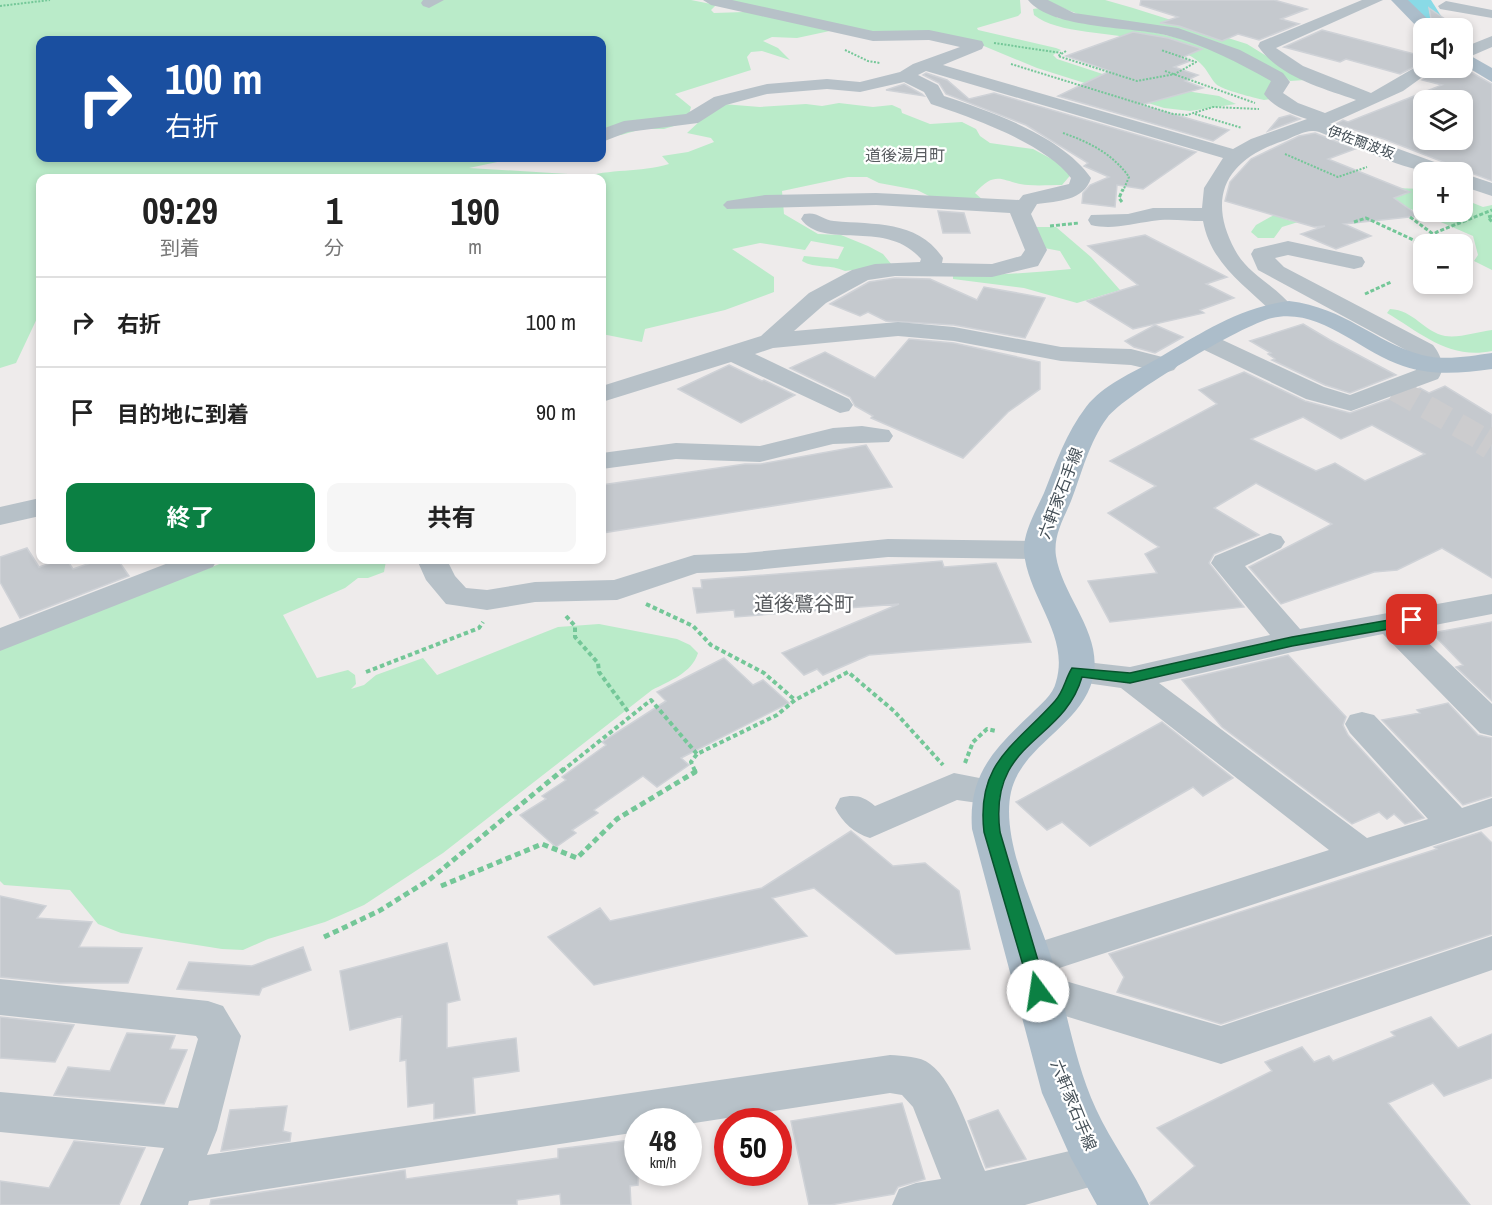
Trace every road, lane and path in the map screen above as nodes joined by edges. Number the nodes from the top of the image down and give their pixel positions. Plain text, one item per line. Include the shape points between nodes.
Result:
1 (50, 0) edge
2 (711, 0) edge
3 (1036, 0) edge
4 (1375, 0) edge
5 (1399, 0) edge
6 (0, 6) edge
7 (1491, 12) edge
8 (1447, 13) dead end
9 (1418, 18) edge
10 (1492, 41) edge
11 (976, 45) junction
12 (850, 48) dead end
13 (1160, 50) dead end
14 (1473, 50) edge
15 (1066, 51) dead end
16 (1062, 53) junction
17 (1473, 63) edge
18 (1011, 64) dead end
19 (874, 69) dead end
20 (917, 70) junction
21 (1165, 71) dead end
22 (1175, 74) junction
23 (1492, 76) edge
24 (1413, 78) edge
25 (1370, 99) junction
26 (1263, 106) dead end
27 (1314, 123) junction
28 (606, 134) edge
29 (1260, 144) junction
30 (1399, 147) junction
31 (1236, 156) junction
32 (1426, 162) edge
33 (1473, 183) edge
34 (1492, 190) edge
35 (734, 205) dead end
36 (1127, 206) dead end
37 (1023, 209) junction
38 (1492, 210) edge
39 (1153, 214) junction
40 (1211, 214) junction
41 (1481, 214) junction
42 (1490, 216) edge
43 (1410, 217) dead end
44 (812, 219) dead end
45 (1099, 220) joint
46 (1354, 222) dead end
47 (1492, 222) edge
48 (1433, 234) joint
49 (1413, 240) edge
50 (1354, 262) dead end
51 (929, 271) junction
52 (1281, 308) junction
53 (770, 341) junction
54 (1205, 341) junction
55 (735, 354) junction
56 (1492, 360) edge
57 (1428, 364) junction
58 (1165, 365) junction
59 (606, 393) edge
60 (840, 405) dead end
61 (879, 436) dead end
62 (606, 460) edge
63 (36, 508) edge
64 (0, 516) edge
65 (1270, 542) dead end
66 (1039, 550) junction
67 (192, 564) edge
68 (434, 564) edge
69 (626, 588) junction
70 (525, 593) junction
71 (1492, 604) edge
72 (1392, 624) junction
73 (575, 627) dead end
74 (0, 640) edge
75 (1292, 641) junction
76 (366, 672) dead end
77 (1077, 672) junction
78 (1130, 678) junction
79 (795, 700) junction
80 (629, 713) junction
81 (1362, 724) dead end
82 (1492, 724) edge
83 (1023, 740) junction
84 (697, 754) junction
85 (958, 766) dead end
86 (949, 770) dead end
87 (992, 792) junction
88 (853, 808) dead end
89 (1492, 812) edge
90 (1455, 824) junction
91 (1361, 854) junction
92 (441, 886) dead end
93 (324, 937) dead end
94 (1492, 953) edge
95 (1034, 976) junction
96 (0, 997) edge
97 (0, 1112) edge
98 (194, 1130) junction
99 (1099, 1166) junction
100 (169, 1194) edge
101 (972, 1196) junction
102 (916, 1205) edge
103 (1124, 1205) edge

1 - 6 path
2 - 11 street via 873,36 929,35
3 - 27 street, 伊佐爾波坂 via 1070,17 1172,31 1234,54 1277,77 1281,82 1273,94
4 - 25 street via 1266,46 1277,58 1305,74
5 - 9 main road
7 - 8 street
10 - 14 street
11 - 16 path via 989,42
11 - 20 street via 963,54
12 - 20 path via 844,50 868,61
13 - 22 path via 1196,62
15 - 16 path
16 - 22 path via 1058,56 1137,81
17 - 23 main road
18 - 27 path via 1173,114 1243,107
19 - 20 street
20 - 28 street via 860,87 827,84 767,89 720,101 691,119 624,127
20 - 31 street
20 - 37 street via 937,100 983,115 1059,155 1079,172 1082,178 1073,191 1035,197
21 - 22 path
22 - 26 path
24 - 25 street
25 - 27 street
27 - 29 street
27 - 30 street, 伊佐爾波坂 via 1372,146
29 - 30 path via 1338,177
29 - 31 street
30 - 32 street, 伊佐爾波坂
31 - 40 street via 1212,196
33 - 34 street
35 - 37 street via 876,199
36 - 39 street
37 - 45 path via 1036,227
37 - 51 street via 1020,214 1036,250 1030,261 995,271
38 - 41 path
39 - 40 street
39 - 45 street via 1128,220
40 - 52 street via 1231,262
41 - 42 path
41 - 48 path
42 - 47 path
43 - 48 path
44 - 51 street via 822,226 904,234 928,251 932,258
46 - 49 path via 1366,218
50 - 57 street via 1288,248 1262,254 1266,265 1276,272 1424,350 1429,356
51 - 53 street via 891,269 856,277 804,307
52 - 54 main road, 六軒家石手線
52 - 57 main road, 六軒家石手線 via 1322,315 1402,357
53 - 55 street
53 - 58 street via 898,329 954,334 1061,354 1131,357
54 - 57 street via 1315,393 1352,403 1429,374
54 - 58 main road, 六軒家石手線
55 - 59 street
55 - 60 street
56 - 57 main road, 六軒家石手線
58 - 66 main road, 六軒家石手線 via 1121,391 1094,418 1073,458
61 - 62 street via 833,436 760,454 676,451
63 - 64 street
65 - 75 street via 1226,563
66 - 69 street via 888,548 694,564
66 - 77 main road, 六軒家石手線 via 1051,595 1072,634
67 - 74 street
68 - 70 street via 441,580 457,597 487,600
69 - 70 street
69 - 79 path via 637,599 693,626 711,645 765,673
70 - 76 path via 516,601 490,610 479,628
71 - 72 street
72 - 75 street
72 - 82 street
73 - 80 path via 575,637
75 - 78 street
77 - 78 street
77 - 83 main road, 六軒家石手線 via 1072,689 1061,704
78 - 91 street
79 - 84 path via 777,715
79 - 86 path via 848,672 894,711
80 - 84 path via 651,700
80 - 93 path via 429,880 379,911
81 - 90 street
83 - 85 path via 987,729 973,742 967,762
83 - 87 main road, 六軒家石手線 via 1000,771
84 - 92 path via 691,762 695,772 622,813 597,834 578,858 542,844
87 - 88 street via 954,786 870,824
87 - 95 main road, 六軒家石手線 via 992,832
89 - 90 street
90 - 91 street
91 - 95 street
94 - 95 street via 1221,1045
95 - 99 main road, 六軒家石手線 via 1060,1077
96 - 98 street via 208,1018 220,1036
97 - 98 street
98 - 100 street
99 - 101 street
99 - 103 main road, 六軒家石手線
100 - 101 street via 890,1074 914,1077 930,1095
101 - 102 street

